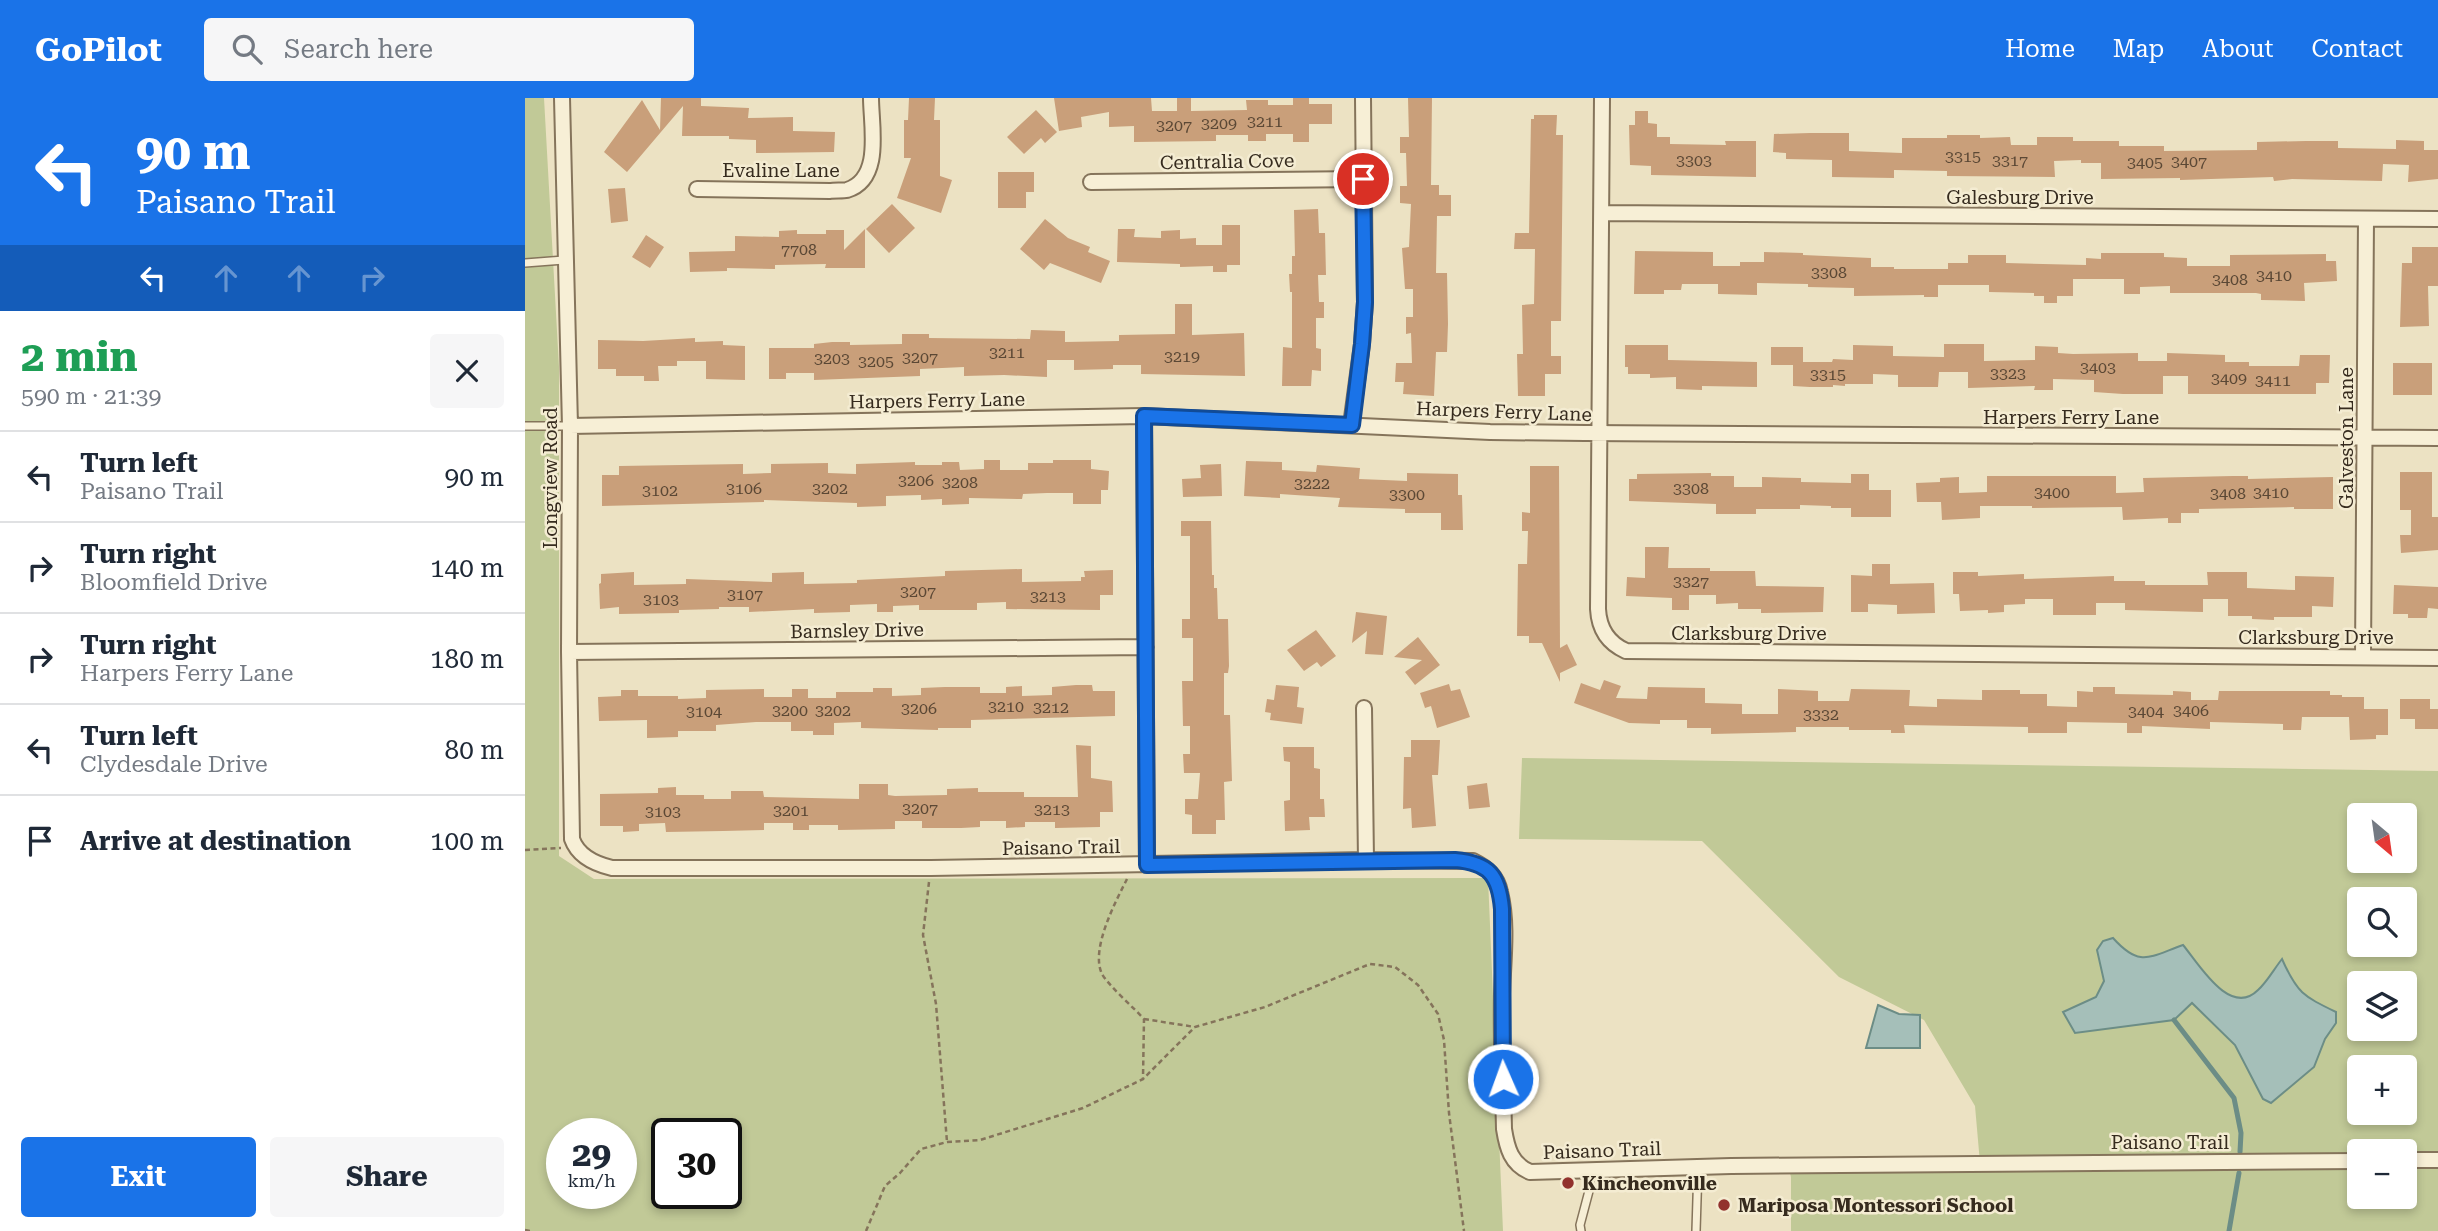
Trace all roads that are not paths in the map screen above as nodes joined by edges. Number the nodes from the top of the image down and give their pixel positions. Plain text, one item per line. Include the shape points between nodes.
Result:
1 (562, 98) edge
2 (871, 98) edge
3 (1363, 98) edge
4 (1602, 98) edge
5 (1363, 179) junction
6 (1091, 181) dead end
7 (697, 189) dead end
8 (1602, 213) junction
9 (2366, 219) junction
10 (2438, 219) edge
11 (565, 260) junction
12 (525, 263) edge
13 (1144, 416) junction
14 (1352, 425) junction
15 (525, 426) edge
16 (570, 426) junction
17 (1601, 433) junction
18 (2365, 438) junction
19 (2438, 438) edge
20 (1146, 647) junction
21 (569, 652) junction
22 (2363, 657) junction
23 (2438, 658) edge
24 (1364, 708) dead end
25 (578, 850) joint
26 (1366, 860) junction
27 (1147, 865) junction
28 (2417, 1160) edge
29 (2438, 1160) edge
30 (2347, 1161) edge
31 (1698, 1166) junction
32 (1590, 1170) junction
33 (1581, 1231) edge
34 (1696, 1231) edge

1 - 11 street, Longview Road
2 - 7 street, Evaline Lane via 872,160 868,174 847,190
3 - 5 street
4 - 8 street, Clarksburg Drive
5 - 6 street, Centralia Cove
5 - 14 street via 1365,302
8 - 9 street, Galesburg Drive
8 - 17 street, Clarksburg Drive
9 - 10 street, Galesburg Drive
9 - 18 street, Galveston Lane
11 - 12 lane
11 - 16 street, Longview Road
13 - 14 street, Harpers Ferry Lane
13 - 16 street, Harpers Ferry Lane
13 - 20 street
14 - 17 street, Harpers Ferry Lane
15 - 16 lane
16 - 21 street, Longview Road
17 - 18 street, Harpers Ferry Lane
17 - 22 street, Clarksburg Drive via 1598,620 1615,646 1626,651
18 - 19 street, Harpers Ferry Lane
18 - 22 street, Galveston Lane
20 - 21 street, Barnsley Drive
20 - 27 street
21 - 25 street, Longview Road via 572,839
22 - 23 street, Clarksburg Drive
24 - 26 street
25 - 27 street, Paisano Trail via 595,864 612,868
26 - 27 street, Paisano Trail
26 - 32 street, Paisano Trail via 1473,861 1495,878 1501,892 1503,925 1506,1144 1515,1162 1530,1172
28 - 29 street
30 - 31 street, Paisano Trail
31 - 32 street, Paisano Trail
31 - 34 lane
32 - 33 lane

